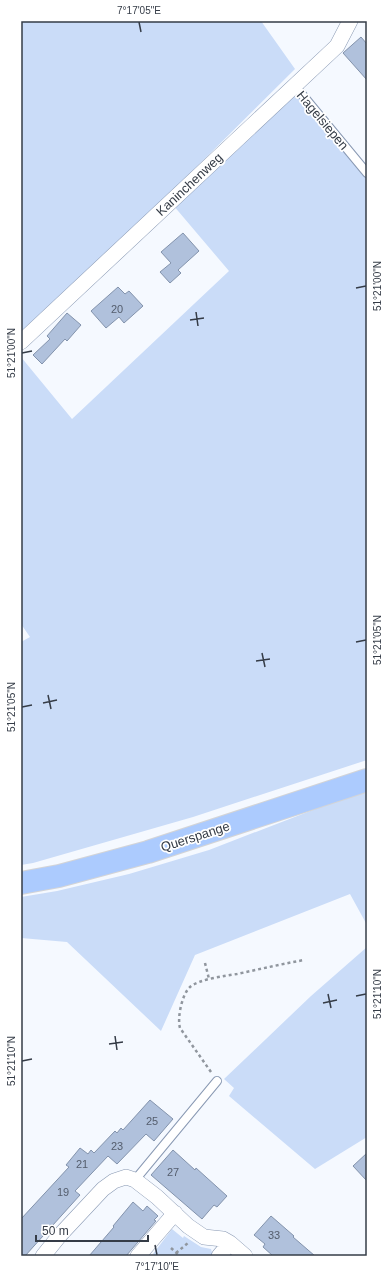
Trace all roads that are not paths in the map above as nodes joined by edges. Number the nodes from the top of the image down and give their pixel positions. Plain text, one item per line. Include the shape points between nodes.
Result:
1 (350, 21) edge
2 (295, 86) junction
3 (367, 173) edge
4 (21, 342) edge
5 (367, 780) edge
6 (21, 883) edge
7 (217, 1081) road end
8 (135, 1180) junction
9 (175, 1213) junction
10 (230, 1243) junction
11 (43, 1256) edge
12 (138, 1256) edge
13 (219, 1256) edge
14 (245, 1256) edge

1 - 2 street, Kaninchenweg via 337,46
2 - 3 lane, Hagelsiepen
2 - 4 street, Kaninchenweg
5 - 6 main road, Querspange via 148,852 59,876
7 - 8 lane
8 - 9 street
8 - 11 street via 126,1177 114,1180 103,1189
9 - 10 street via 204,1237 223,1239
9 - 12 street
10 - 13 street
10 - 14 street

